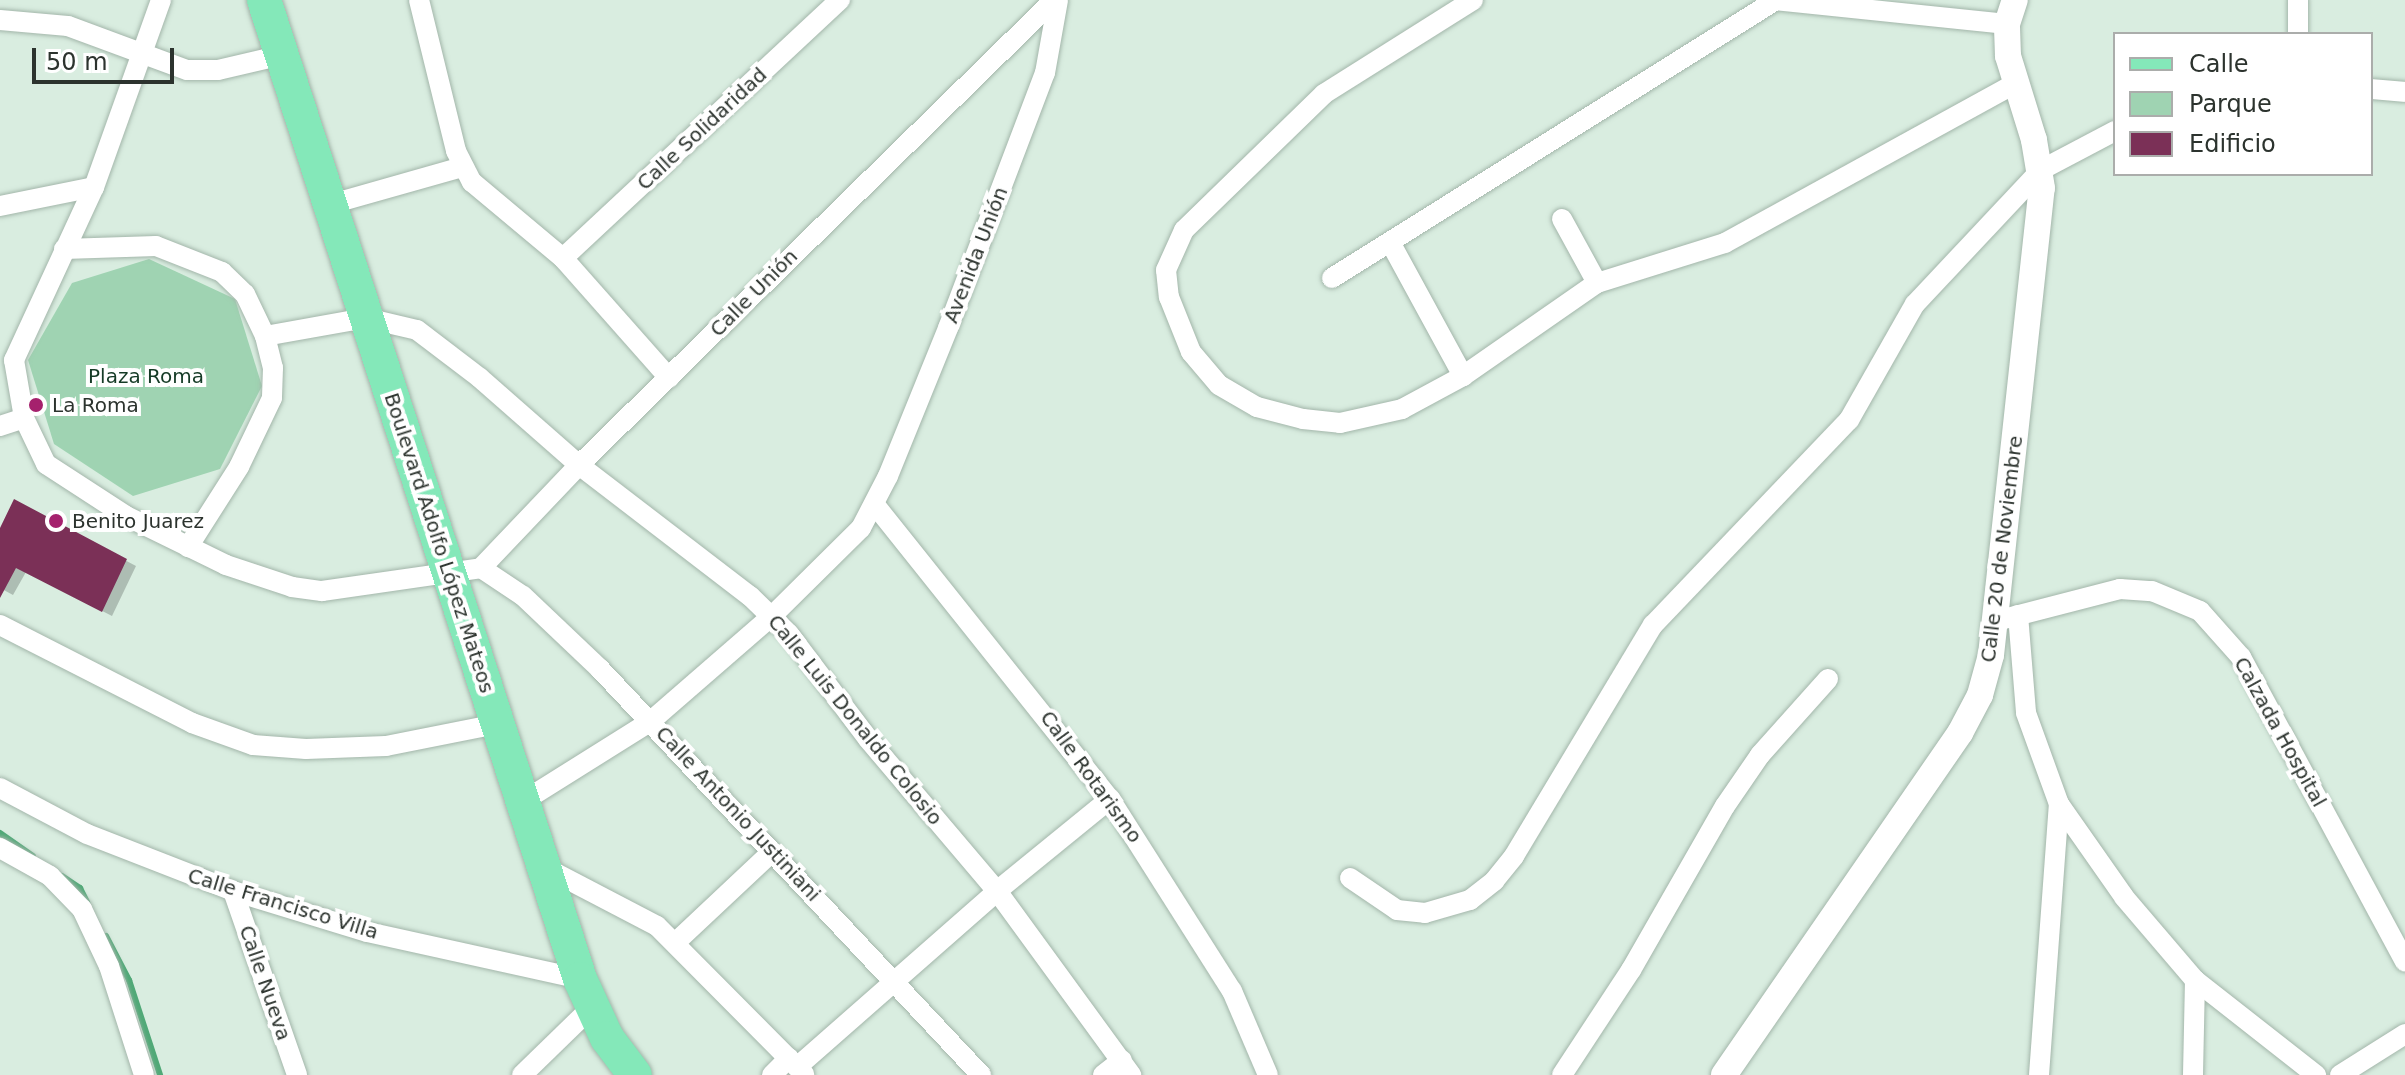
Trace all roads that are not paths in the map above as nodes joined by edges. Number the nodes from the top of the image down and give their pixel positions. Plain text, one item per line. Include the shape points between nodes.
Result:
1 (161, 0) edge
2 (264, 0) edge
3 (419, 0) edge
4 (840, 0) edge
5 (1056, 0) edge
6 (1473, 0) edge
7 (1775, 0) edge
8 (2298, 0) edge
9 (2011, 12) edge
10 (0, 20) edge
11 (2298, 32) edge
12 (145, 51) junction
13 (282, 55) junction
14 (2014, 84) junction
15 (2373, 89) edge
16 (2405, 92) edge
17 (2113, 132) edge
18 (462, 167) junction
19 (2041, 170) junction
20 (94, 187) junction
21 (328, 205) junction
22 (0, 206) edge
23 (1562, 219) dead end
24 (1390, 242) junction
25 (64, 249) junction
26 (563, 258) junction
27 (1332, 278) dead end
28 (1597, 283) junction
29 (366, 318) junction
30 (265, 336) junction
31 (1463, 376) junction
32 (669, 378) junction
33 (24, 418) junction
34 (0, 426) edge
35 (579, 465) junction
36 (875, 505) junction
37 (188, 547) junction
38 (465, 569) junction
39 (772, 616) junction
40 (2007, 618) junction
41 (0, 625) edge
42 (1828, 679) dead end
43 (651, 721) junction
44 (497, 724) junction
45 (0, 788) edge
46 (1110, 799) junction
47 (522, 802) junction
48 (2059, 804) junction
49 (0, 848) edge
50 (772, 852) junction
51 (544, 867) junction
52 (1350, 878) dead end
53 (233, 891) junction
54 (997, 891) junction
55 (676, 942) junction
56 (2405, 962) edge
57 (894, 980) junction
58 (2195, 980) junction
59 (586, 993) junction
60 (2405, 1034) edge
61 (797, 1066) edge
62 (1126, 1067) edge
63 (144, 1075) edge
64 (297, 1075) edge
65 (522, 1075) edge
66 (635, 1075) edge
67 (772, 1075) edge
68 (981, 1075) edge
69 (1103, 1075) edge
70 (1268, 1075) edge
71 (1562, 1075) edge
72 (1724, 1075) edge
73 (2039, 1075) edge
74 (2193, 1075) edge
75 (2316, 1075) edge
76 (2340, 1075) edge

1 - 12 street
2 - 13 main road, Boulevard Adolfo López Mateos
3 - 18 street
4 - 26 street, Calle Solidaridad
5 - 32 street, Calle Unión
5 - 36 street, Avenida Unión via 1045,73
6 - 31 street via 1324,94 1184,230 1166,270 1177,326 1191,352 1219,385 1257,407 1340,423 1376,419
7 - 9 street
7 - 24 street
8 - 11 street
9 - 14 street, Calle 20 de Noviembre
10 - 12 street via 68,26
12 - 13 street via 199,71
12 - 20 street
13 - 21 main road, Boulevard Adolfo López Mateos
14 - 19 street, Calle 20 de Noviembre
14 - 28 street via 1725,243
15 - 16 street
17 - 19 street
18 - 21 street
18 - 26 street via 484,194
19 - 40 street, Calle 20 de Noviembre
19 - 52 street via 1915,304 1849,420 1653,625 1521,846 1494,881 1470,900 1425,913 1397,910
20 - 22 street
20 - 25 street
21 - 29 main road, Boulevard Adolfo López Mateos
23 - 28 street
24 - 27 street
24 - 31 street
25 - 30 street via 156,246 222,272 245,294
25 - 33 street via 14,360
26 - 32 street
28 - 31 street
29 - 30 street
29 - 35 street, Calle Luis Donaldo Colosio via 394,322 438,345
29 - 38 main road, Boulevard Adolfo López Mateos
30 - 37 street via 273,368 272,398 239,467
32 - 35 street, Calle Unión
33 - 34 street
33 - 37 street via 46,464 62,478
35 - 38 street, Calle Unión
35 - 39 street, Calle Luis Donaldo Colosio
36 - 39 street, Avenida Unión via 841,551
36 - 46 street, Calle Rotarismo
37 - 38 street via 256,577 322,591
38 - 43 street, Calle Antonio Justiniani via 523,596
38 - 44 main road, Boulevard Adolfo López Mateos
39 - 43 street, Avenida Unión
39 - 54 street, Calle Luis Donaldo Colosio
40 - 48 street via 2026,713
40 - 56 street, Calzada Hospital via 2120,589 2152,591 2200,611 2241,657
40 - 72 street, Calle 20 de Noviembre via 1980,695 1960,733
41 - 44 street via 192,723 253,745 386,746
42 - 71 street via 1760,755 1725,806 1631,970
43 - 47 street, Avenida Unión
43 - 50 street, Calle Antonio Justiniani
44 - 47 main road, Boulevard Adolfo López Mateos
45 - 53 street, Calle Francisco Villa via 87,834
46 - 54 street
46 - 70 street, Calle Rotarismo via 1232,991
47 - 51 main road, Boulevard Adolfo López Mateos
48 - 58 street via 2124,897
48 - 73 street
49 - 63 street via 50,876 82,909 109,966
50 - 55 street
50 - 57 street, Calle Antonio Justiniani
51 - 55 street via 602,894
51 - 59 main road, Boulevard Adolfo López Mateos
53 - 59 street, Calle Francisco Villa
53 - 64 street, Calle Nueva
54 - 57 street
54 - 62 street, Calle Luis Donaldo Colosio
55 - 61 street
57 - 61 street
57 - 68 street, Calle Antonio Justiniani
58 - 74 street
58 - 75 street
59 - 65 street
59 - 66 main road, Boulevard Adolfo López Mateos via 607,1038
60 - 76 street
61 - 67 street
62 - 69 street

